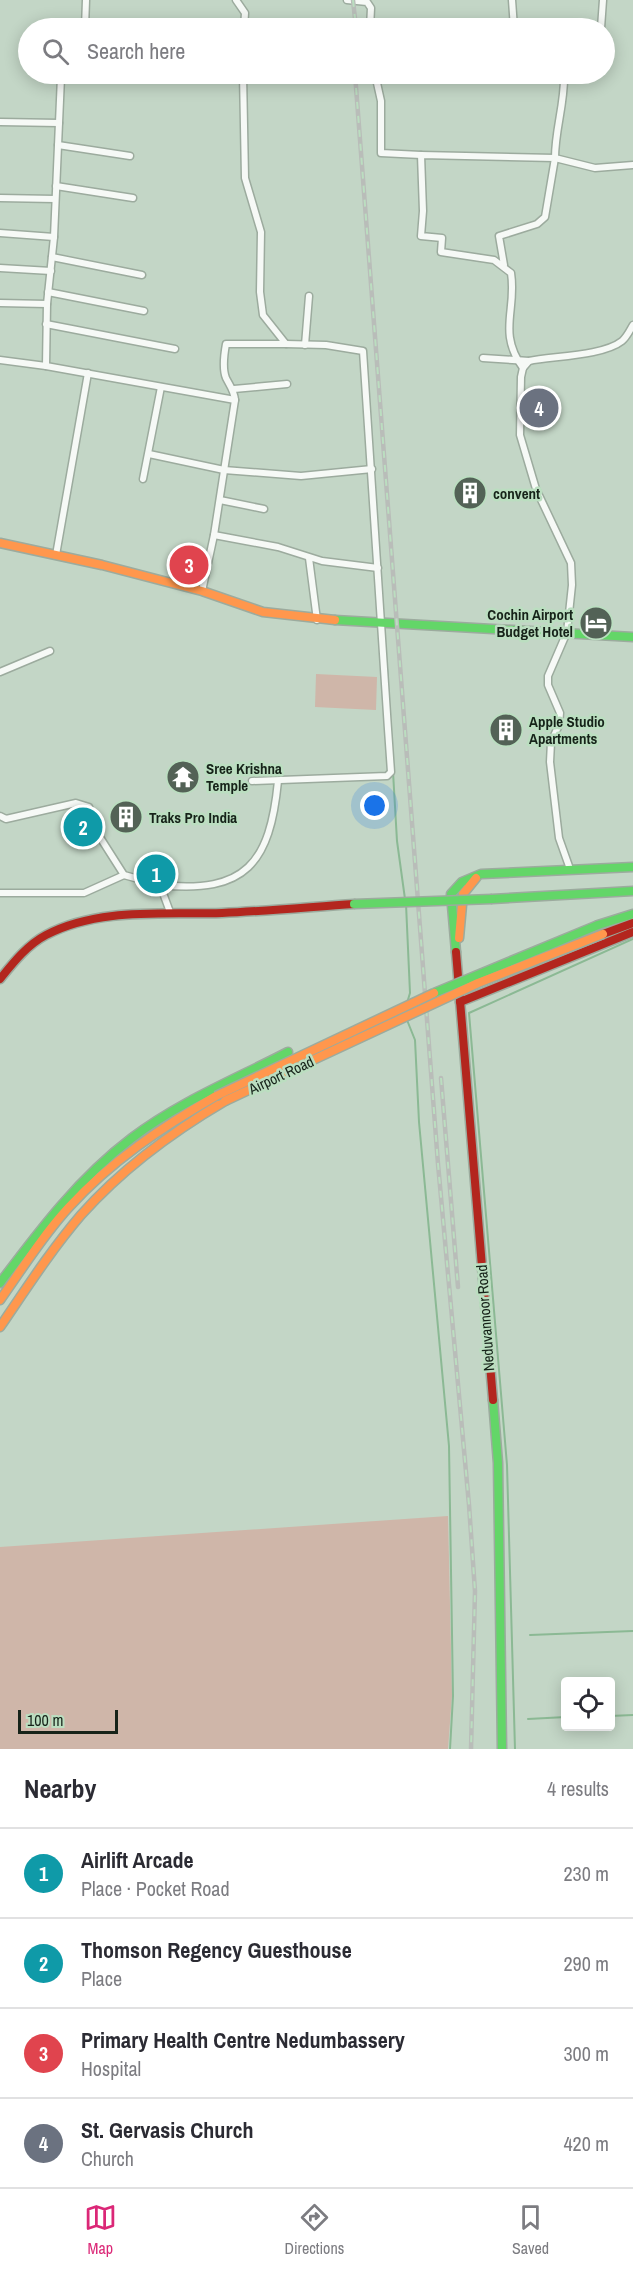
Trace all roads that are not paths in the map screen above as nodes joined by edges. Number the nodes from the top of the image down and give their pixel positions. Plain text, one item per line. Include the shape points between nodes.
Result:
1 (86, 0) edge
2 (236, 0) edge
3 (347, 0) edge
4 (512, 0) edge
5 (603, 0) edge
6 (85, 18) edge
7 (245, 18) edge
8 (370, 18) edge
9 (513, 18) edge
10 (602, 18) edge
11 (61, 84) edge
12 (243, 84) edge
13 (377, 84) edge
14 (564, 84) edge
15 (0, 122) edge
16 (59, 123) junction
17 (58, 145) junction
18 (421, 155) junction
19 (130, 156) dead end
20 (555, 158) junction
21 (633, 165) edge
22 (56, 186) junction
23 (0, 198) edge
24 (133, 198) dead end
25 (55, 200) junction
26 (0, 233) edge
27 (54, 237) junction
28 (52, 257) junction
29 (504, 265) junction
30 (0, 268) edge
31 (51, 271) junction
32 (142, 275) dead end
33 (48, 292) junction
34 (309, 296) dead end
35 (0, 303) edge
36 (47, 304) junction
37 (144, 310) dead end
38 (46, 324) junction
39 (633, 325) edge
40 (286, 344) junction
41 (305, 345) junction
42 (176, 349) dead end
43 (483, 358) dead end
44 (516, 359) junction
45 (0, 360) edge
46 (529, 361) junction
47 (46, 366) junction
48 (523, 368) junction
49 (88, 374) junction
50 (287, 384) dead end
51 (161, 387) junction
52 (234, 389) junction
53 (235, 400) junction
54 (149, 454) junction
55 (372, 469) junction
56 (224, 470) junction
57 (143, 479) dead end
58 (220, 500) junction
59 (264, 509) dead end
60 (214, 535) junction
61 (0, 543) edge
62 (56, 555) junction
63 (309, 558) junction
64 (378, 568) junction
65 (202, 591) junction
66 (317, 620) junction
67 (380, 624) junction
68 (567, 632) junction
69 (633, 637) edge
70 (51, 651) dead end
71 (0, 672) edge
72 (252, 780) dead end
73 (278, 781) junction
74 (0, 816) edge
75 (633, 867) edge
76 (570, 869) junction
77 (481, 874) junction
78 (124, 875) junction
79 (160, 885) junction
80 (633, 891) edge
81 (0, 893) edge
82 (170, 912) junction
83 (633, 914) edge
84 (633, 923) edge
85 (456, 929) junction
86 (633, 932) edge
87 (0, 979) edge
88 (471, 997) junction
89 (460, 1002) junction
90 (288, 1052) dead end
91 (0, 1283) edge
92 (0, 1300) edge
93 (0, 1327) edge
94 (502, 1749) edge

1 - 6 street
2 - 7 street
3 - 8 street via 367,2
4 - 9 street
5 - 10 street
11 - 16 street
12 - 40 street via 245,178 261,232 263,315
13 - 18 street via 381,153
14 - 20 street
15 - 16 street
16 - 17 street
17 - 19 street
17 - 22 street
18 - 20 street
18 - 29 street via 422,236 442,238 441,252
20 - 21 street via 595,168
20 - 29 street via 545,217 537,224 499,236
22 - 24 street
22 - 25 street
23 - 25 street
25 - 27 street
26 - 27 street
27 - 28 street
28 - 31 street
28 - 32 street
29 - 44 street via 512,273 514,286 509,329
30 - 31 street
31 - 33 street
33 - 36 street
33 - 37 street
34 - 41 street
35 - 36 street
36 - 38 street
38 - 42 street
38 - 47 street
39 - 46 street via 622,341 607,347
40 - 41 street
40 - 52 street via 226,344 225,376
41 - 55 street via 363,351
43 - 44 street
44 - 46 street
44 - 48 street
45 - 47 street
46 - 48 street
47 - 49 street
48 - 68 street via 520,435 536,489 571,563
49 - 51 street
49 - 62 street
50 - 52 street
51 - 53 street
51 - 54 street
52 - 53 street
53 - 56 street
54 - 56 street
54 - 57 street
55 - 56 street via 301,476
55 - 64 street
56 - 58 street
58 - 59 street
58 - 60 street
60 - 63 street via 278,547
60 - 65 street
61 - 62 main road
62 - 65 main road
63 - 64 street
63 - 66 street
64 - 67 street
65 - 66 main road via 263,612
66 - 67 main road
67 - 68 main road
67 - 73 street via 389,775
68 - 69 main road
68 - 76 street via 548,676 548,685 560,718 551,742 550,762 559,838
70 - 71 street
72 - 73 street
73 - 79 street via 273,825 248,868 218,884
74 - 78 street via 6,819 76,803 89,807 96,831
75 - 76 main road
76 - 77 main road
77 - 85 main road via 463,894
77 - 85 main road, Neduvannoor Road via 453,890 450,908
78 - 79 street
78 - 81 street via 84,892
79 - 82 street
80 - 82 main road, bridge via 219,913
82 - 87 main road via 65,926 45,935
83 - 92 main road, Airport Road, bridge via 478,972 185,1113 123,1156 76,1199
84 - 93 main road, Airport Road, bridge via 478,983 190,1120 135,1162 90,1207 64,1236
85 - 88 main road
85 - 89 main road, Neduvannoor Road
86 - 88 main road
88 - 89 main road
89 - 94 main road, Neduvannoor Road via 498,1463
90 - 91 main road via 161,1119 116,1151 51,1215

